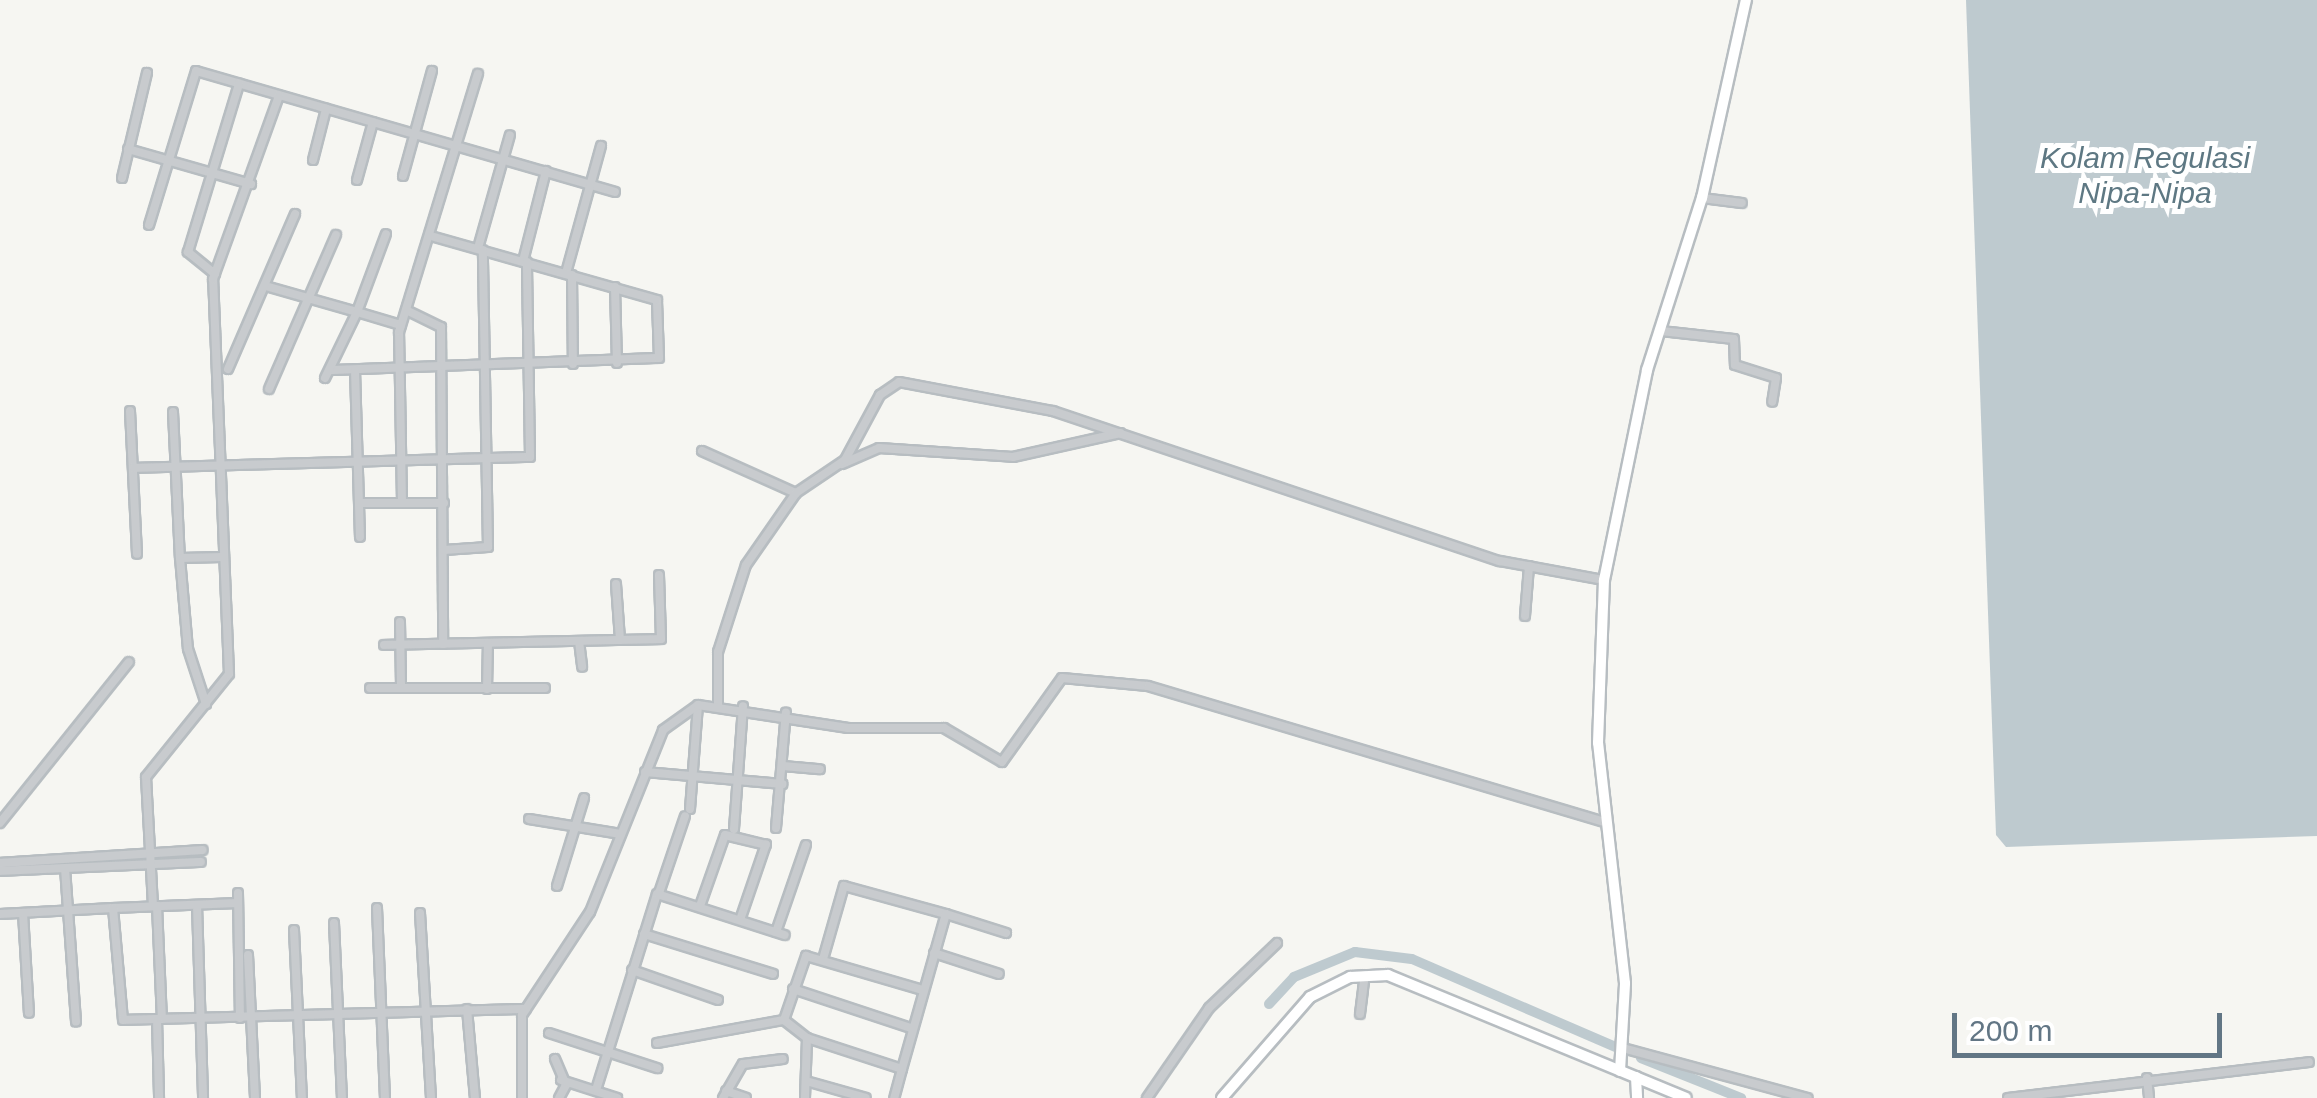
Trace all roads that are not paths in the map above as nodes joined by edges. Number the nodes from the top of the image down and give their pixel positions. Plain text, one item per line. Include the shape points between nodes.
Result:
1 (1746, 0) edge
2 (432, 71) dead end
3 (147, 72) dead end
4 (478, 74) dead end
5 (240, 84) junction
6 (279, 96) junction
7 (326, 109) junction
8 (373, 122) junction
9 (414, 134) junction
10 (510, 135) dead end
11 (601, 146) dead end
12 (458, 147) junction
13 (128, 150) junction
14 (503, 159) junction
15 (170, 160) junction
16 (313, 160) dead end
17 (546, 171) junction
18 (215, 173) junction
19 (403, 176) dead end
20 (122, 178) dead end
21 (357, 180) dead end
22 (250, 184) junction
23 (590, 184) junction
24 (615, 192) dead end
25 (1702, 198) junction
26 (1742, 203) dead end
27 (295, 214) dead end
28 (149, 225) dead end
29 (336, 234) dead end
30 (386, 234) dead end
31 (434, 237) junction
32 (480, 249) junction
33 (525, 262) junction
34 (215, 274) junction
35 (569, 274) junction
36 (269, 287) junction
37 (616, 288) junction
38 (312, 299) junction
39 (406, 310) junction
40 (358, 312) junction
41 (401, 325) junction
42 (1661, 331) junction
43 (617, 363) junction
44 (573, 364) junction
45 (528, 365) junction
46 (485, 367) junction
47 (442, 369) junction
48 (228, 370) dead end
49 (355, 370) junction
50 (398, 370) junction
51 (269, 389) dead end
52 (1772, 402) dead end
53 (130, 411) dead end
54 (173, 412) dead end
55 (1120, 433) junction
56 (702, 451) dead end
57 (487, 458) junction
58 (444, 459) junction
59 (402, 461) junction
60 (358, 462) junction
61 (219, 465) junction
62 (175, 466) junction
63 (839, 466) junction
64 (134, 468) junction
65 (796, 492) junction
66 (402, 502) junction
67 (359, 503) junction
68 (444, 503) junction
69 (360, 537) dead end
70 (444, 550) junction
71 (137, 554) dead end
72 (222, 557) junction
73 (180, 558) junction
74 (1529, 566) junction
75 (660, 574) dead end
76 (1604, 580) junction
77 (616, 584) dead end
78 (1525, 616) dead end
79 (400, 622) dead end
80 (620, 640) junction
81 (579, 641) junction
82 (488, 643) junction
83 (384, 644) dead end
84 (400, 644) junction
85 (444, 644) junction
86 (130, 662) dead end
87 (582, 667) dead end
88 (370, 688) dead end
89 (402, 688) junction
90 (545, 688) dead end
91 (487, 689) junction
92 (206, 704) junction
93 (718, 704) junction
94 (698, 705) junction
95 (743, 706) junction
96 (786, 712) junction
97 (783, 766) junction
98 (820, 769) dead end
99 (645, 772) junction
100 (693, 778) junction
101 (736, 781) junction
102 (782, 784) junction
103 (584, 798) dead end
104 (528, 819) dead end
105 (1605, 822) junction
106 (0, 823) edge
107 (578, 826) junction
108 (776, 828) dead end
109 (734, 829) dead end
110 (620, 834) junction
111 (806, 845) dead end
112 (203, 850) dead end
113 (150, 854) junction
114 (0, 862) edge
115 (202, 862) dead end
116 (151, 864) junction
117 (65, 868) junction
118 (0, 871) edge
119 (557, 886) dead end
120 (659, 893) junction
121 (197, 904) junction
122 (155, 906) junction
123 (700, 906) junction
124 (113, 908) junction
125 (377, 908) dead end
126 (68, 911) junction
127 (420, 913) dead end
128 (0, 914) edge
129 (23, 914) junction
130 (946, 914) junction
131 (740, 920) junction
132 (334, 923) dead end
133 (294, 930) dead end
134 (1006, 932) dead end
135 (644, 934) junction
136 (1277, 943) dead end
137 (934, 953) junction
138 (248, 955) dead end
139 (823, 959) junction
140 (632, 970) junction
141 (773, 974) dead end
142 (999, 974) dead end
143 (1365, 976) junction
144 (794, 990) junction
145 (922, 990) junction
146 (718, 1000) dead end
147 (468, 1009) junction
148 (526, 1009) junction
149 (426, 1011) junction
150 (29, 1013) dead end
151 (336, 1013) junction
152 (382, 1013) junction
153 (1360, 1014) dead end
154 (294, 1016) junction
155 (245, 1018) junction
156 (159, 1019) junction
157 (198, 1020) junction
158 (784, 1020) junction
159 (76, 1022) dead end
160 (911, 1028) junction
161 (549, 1032) dead end
162 (806, 1038) junction
163 (657, 1043) dead end
164 (1626, 1049) junction
165 (606, 1051) junction
166 (555, 1059) dead end
167 (783, 1059) dead end
168 (2309, 1062) dead end
169 (658, 1068) dead end
170 (902, 1068) junction
171 (1620, 1070) junction
172 (1636, 1077) junction
173 (2147, 1078) junction
174 (562, 1080) junction
175 (806, 1081) junction
176 (596, 1090) junction
177 (725, 1095) edge
178 (159, 1098) edge
179 (203, 1098) edge
180 (256, 1098) edge
181 (302, 1098) edge
182 (342, 1098) edge
183 (386, 1098) edge
184 (430, 1098) edge
185 (475, 1098) edge
186 (522, 1098) edge
187 (559, 1098) edge
188 (616, 1098) edge
189 (746, 1098) edge
190 (806, 1098) edge
191 (866, 1098) edge
192 (894, 1098) edge
193 (1147, 1098) edge
194 (1222, 1098) edge
195 (1637, 1098) edge
196 (1686, 1098) edge
197 (1808, 1098) edge
198 (2008, 1098) edge
199 (2149, 1098) edge

1 - 25 street
2 - 9 street
3 - 13 street
4 - 12 street
5 - 6 street
5 - 15 street via 196,72
5 - 18 street
6 - 7 street
6 - 22 street
7 - 8 street
7 - 16 street
8 - 9 street
8 - 21 street
9 - 12 street
9 - 19 street
10 - 14 street
11 - 23 street
12 - 14 street
12 - 31 street
13 - 15 street
13 - 20 street
14 - 17 street
14 - 32 street
15 - 18 street
15 - 28 street
17 - 23 street
17 - 33 street
18 - 22 street
18 - 34 street via 188,256
22 - 34 street
23 - 24 street
23 - 35 street
25 - 26 street
25 - 42 street
27 - 36 street
29 - 38 street
30 - 40 street
31 - 32 street
31 - 39 street
32 - 33 street
32 - 46 street
33 - 35 street
33 - 45 street
34 - 61 street
35 - 37 street
35 - 44 street
36 - 38 street
36 - 48 street
37 - 43 street
37 - 43 street via 658,304 659,358
38 - 40 street
38 - 51 street
39 - 41 street
39 - 47 street via 441,327
40 - 41 street
40 - 49 street via 328,374
41 - 50 street
42 - 52 street via 1738,342 1734,364 1776,378
42 - 76 street
43 - 44 street
44 - 45 street
45 - 46 street
45 - 57 street via 530,456
46 - 47 street
46 - 57 street
47 - 50 street
47 - 58 street
49 - 50 street
49 - 60 street
50 - 59 street
53 - 64 street
54 - 62 street
55 - 63 street via 1012,457 879,448
55 - 63 street via 899,382 880,395
55 - 74 street
56 - 65 street
57 - 58 street
57 - 70 street via 487,549
58 - 59 street
58 - 68 street
59 - 60 street
59 - 66 street
60 - 61 street
60 - 67 street
61 - 62 street
61 - 72 street
62 - 64 street
62 - 73 street
63 - 65 street
64 - 71 street
65 - 93 street via 742,574 718,652
66 - 67 street
66 - 68 street
67 - 69 street
68 - 70 street
70 - 85 street
72 - 73 street
72 - 92 street via 229,674
73 - 92 street via 188,649
74 - 76 street
74 - 78 street
75 - 80 street via 661,639
76 - 105 street
77 - 80 street
79 - 84 street
80 - 81 street
81 - 82 street
81 - 87 street
82 - 85 street
82 - 91 street
83 - 84 street
84 - 85 street
84 - 89 street
86 - 106 street
88 - 89 street
89 - 91 street
90 - 91 street
92 - 113 street via 146,778
93 - 94 street
93 - 95 street
94 - 99 street via 671,717
94 - 100 street
95 - 96 street
95 - 101 street
96 - 97 street
96 - 105 street via 848,728 954,730 1002,762 1062,678 1130,684
97 - 98 street
97 - 102 street
99 - 100 street
99 - 110 street
100 - 101 street
100 - 120 street
101 - 102 street
101 - 109 street
102 - 108 street
103 - 107 street
104 - 107 street
105 - 164 street
107 - 110 street
107 - 119 street
110 - 148 street via 590,912
111 - 131 street via 780,933
112 - 113 street
113 - 114 street
113 - 116 street
115 - 116 street
116 - 117 street
116 - 122 street
117 - 118 street
117 - 126 street
120 - 123 street
120 - 135 street
121 - 122 street
121 - 155 street via 238,898
121 - 157 street
122 - 124 street
122 - 156 street
123 - 131 street
123 - 131 street via 725,835 767,842
124 - 126 street
124 - 156 street via 118,1013
125 - 152 street
126 - 129 street
126 - 159 street
127 - 149 street
128 - 129 street
129 - 150 street
130 - 134 street
130 - 137 street
130 - 139 street via 844,886
132 - 151 street
133 - 154 street
135 - 140 street
135 - 141 street
136 - 193 street via 1201,1018
137 - 142 street
137 - 145 street
138 - 155 street
139 - 144 street via 803,959
139 - 145 street
140 - 146 street
140 - 165 street
143 - 153 street
143 - 171 street via 1410,979
143 - 194 street via 1310,997
144 - 158 street
144 - 160 street
145 - 160 street
147 - 148 street
147 - 149 street
147 - 185 street
148 - 186 street
149 - 152 street
149 - 184 street
151 - 152 street
151 - 154 street
151 - 182 street
152 - 183 street
154 - 155 street
154 - 181 street
155 - 157 street
155 - 180 street
156 - 157 street
156 - 178 street
157 - 179 street
158 - 162 street
158 - 163 street
160 - 170 street
161 - 165 street
162 - 170 street
162 - 175 street
164 - 171 street
164 - 197 street
165 - 169 street
165 - 176 street
166 - 174 street
167 - 177 street via 743,1064
168 - 173 street
170 - 192 street
171 - 172 street
172 - 195 street
172 - 196 street
173 - 198 street
173 - 199 street
174 - 176 street
174 - 187 street
175 - 190 street
175 - 191 street
176 - 188 street
177 - 189 street

